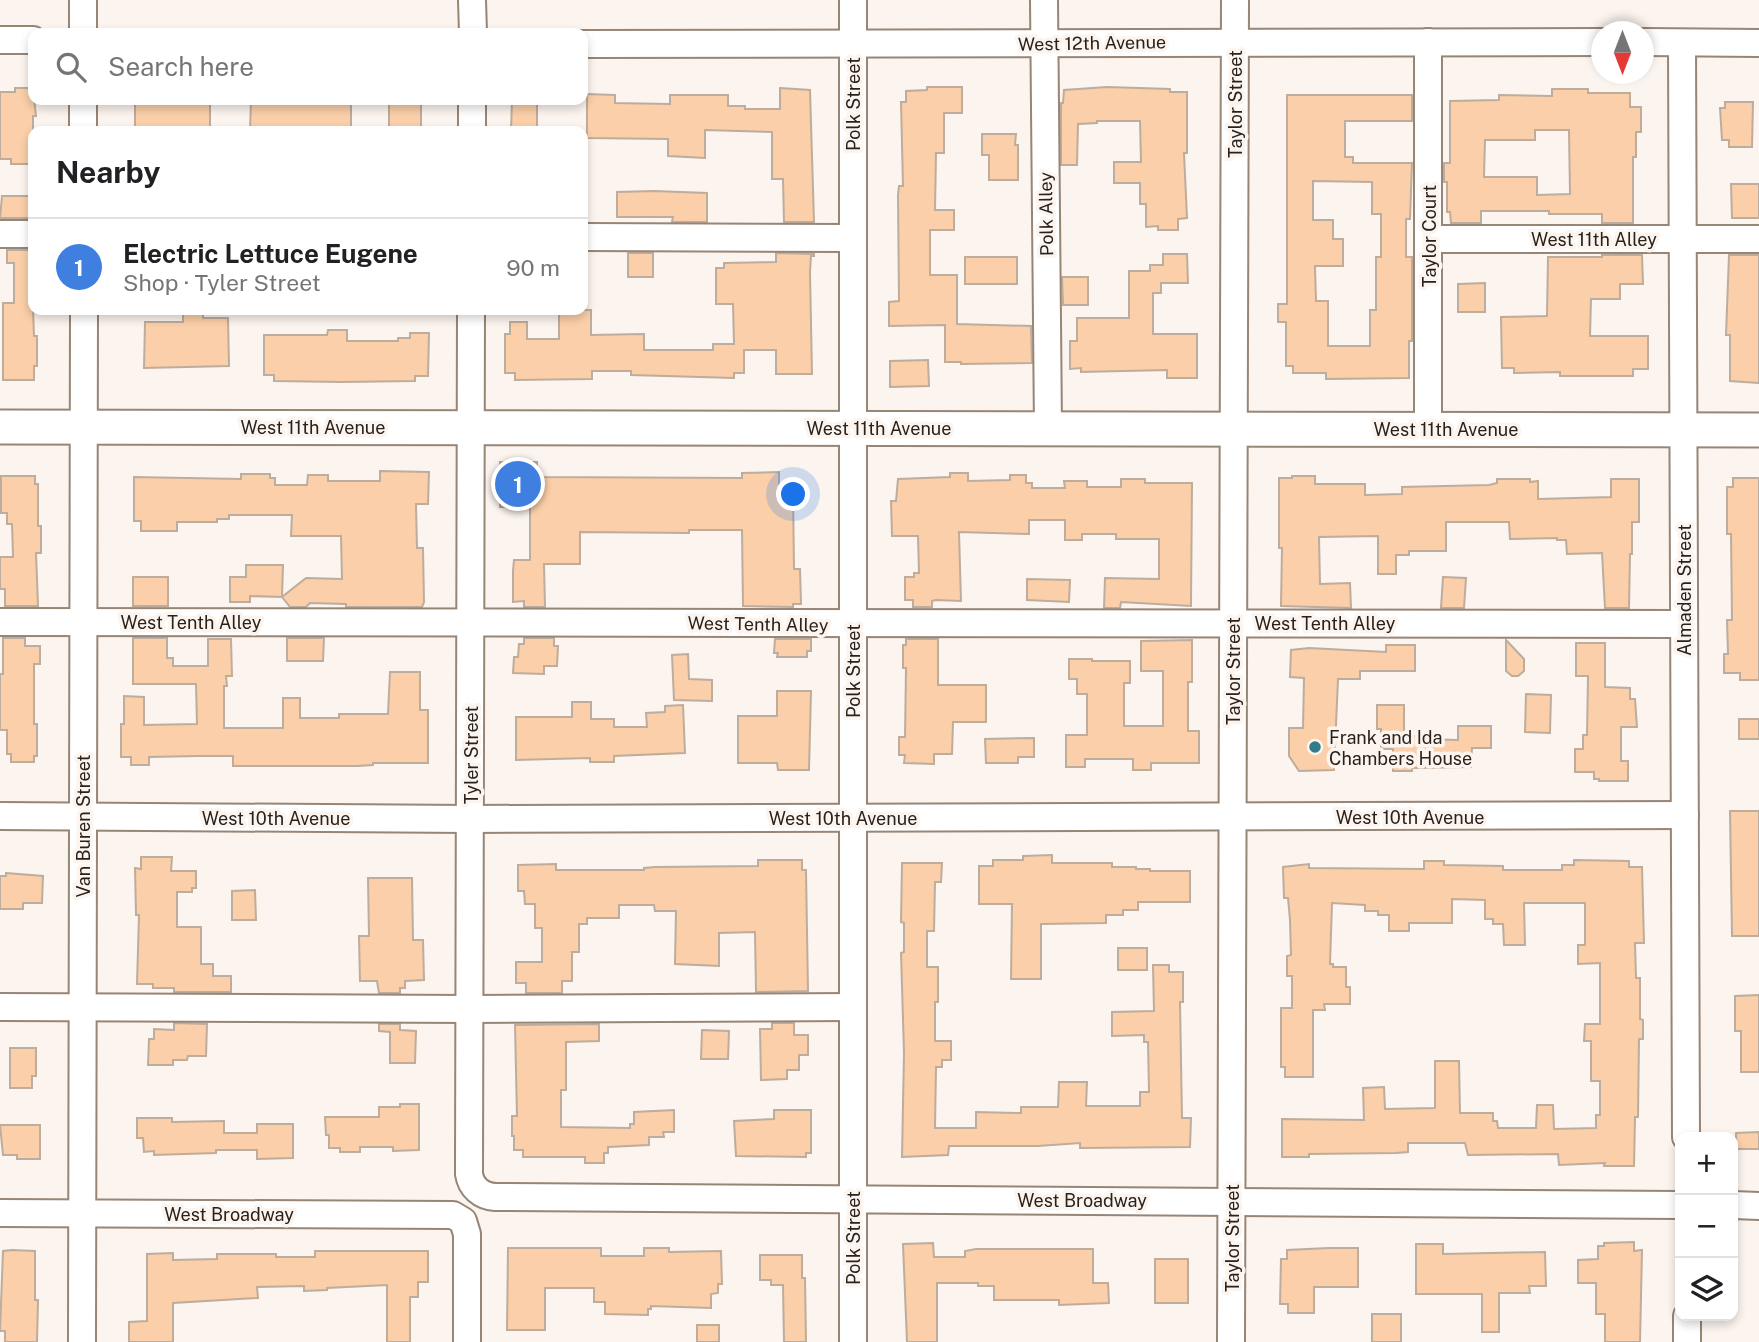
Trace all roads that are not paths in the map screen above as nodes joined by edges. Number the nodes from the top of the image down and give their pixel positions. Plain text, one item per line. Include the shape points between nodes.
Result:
1 (83, 0) edge
2 (472, 0) edge
3 (853, 0) edge
4 (1044, 0) edge
5 (1235, 0) edge
6 (83, 28) edge
7 (473, 28) edge
8 (0, 40) edge
9 (28, 40) edge
10 (1235, 42) junction
11 (1428, 42) junction
12 (1591, 42) edge
13 (1654, 43) edge
14 (1682, 43) junction
15 (1759, 43) edge
16 (588, 44) edge
17 (1044, 44) junction
18 (852, 45) junction
19 (83, 105) edge
20 (472, 105) edge
21 (83, 126) edge
22 (472, 126) edge
23 (0, 234) edge
24 (28, 234) edge
25 (588, 237) edge
26 (853, 238) junction
27 (1429, 239) junction
28 (1683, 239) junction
29 (1759, 239) edge
30 (84, 315) edge
31 (471, 315) edge
32 (0, 427) edge
33 (84, 427) junction
34 (470, 428) junction
35 (853, 428) junction
36 (1048, 429) junction
37 (1234, 429) junction
38 (1428, 429) junction
39 (1684, 430) junction
40 (1759, 430) edge
41 (471, 621) junction
42 (0, 622) edge
43 (82, 622) junction
44 (1233, 622) junction
45 (1684, 624) junction
46 (853, 625) junction
47 (0, 816) edge
48 (1685, 816) junction
49 (83, 817) junction
50 (1233, 817) junction
51 (853, 818) junction
52 (470, 819) junction
53 (0, 1007) edge
54 (853, 1007) junction
55 (83, 1008) junction
56 (470, 1009) junction
57 (1686, 1132) edge
58 (484, 1195) joint
59 (853, 1199) junction
60 (1232, 1202) junction
61 (1675, 1205) edge
62 (1738, 1205) edge
63 (1759, 1206) edge
64 (0, 1213) edge
65 (83, 1214) junction
66 (1687, 1321) edge
67 (82, 1342) edge
68 (467, 1342) edge
69 (853, 1342) edge
70 (1231, 1342) edge
71 (1687, 1342) edge

1 - 6 street
2 - 7 street
3 - 18 street, Polk Street
4 - 17 street, Polk Alley
5 - 10 street, Taylor Street
8 - 9 street
10 - 11 street, West 12th Avenue
10 - 17 street, West 12th Avenue
10 - 37 street, Taylor Street
11 - 12 street, West 12th Avenue
11 - 27 street, Taylor Court
13 - 14 street
14 - 15 street
14 - 28 street, Almaden Street
16 - 18 street, West 12th Avenue
17 - 18 street, West 12th Avenue
17 - 36 street, Polk Alley
18 - 26 street, Polk Street
19 - 21 street
20 - 22 street
23 - 24 street
25 - 26 street
26 - 35 street, Polk Street
27 - 28 street, West 11th Alley
27 - 38 street, Taylor Court
28 - 29 street, West 11th Alley
28 - 39 street, Almaden Street
30 - 33 street, Van Buren Street
31 - 34 street, Tyler Street
32 - 33 main road, West 11th Avenue
33 - 34 main road, West 11th Avenue
33 - 43 street, Van Buren Street
34 - 35 main road, West 11th Avenue
34 - 41 street, Tyler Street
35 - 36 main road, West 11th Avenue
35 - 46 street, Polk Street
36 - 37 main road, West 11th Avenue
37 - 38 main road, West 11th Avenue
37 - 44 street, Taylor Street
38 - 39 main road, West 11th Avenue
39 - 40 main road, West 11th Avenue
39 - 45 street, Almaden Street
41 - 43 street, West Tenth Alley
41 - 46 street, West Tenth Alley
41 - 52 street, Tyler Street
42 - 43 street, West Tenth Alley
43 - 49 street, Van Buren Street
44 - 45 street, West Tenth Alley
44 - 46 street, West Tenth Alley
44 - 50 street, Taylor Street
45 - 48 street, Almaden Street
46 - 51 street, Polk Street
47 - 49 street, West 10th Avenue
48 - 50 street, West 10th Avenue
48 - 57 street, Almaden Street
49 - 52 street, West 10th Avenue
49 - 55 street, Van Buren Street
50 - 51 street, West 10th Avenue
50 - 60 street, Taylor Street
51 - 52 street, West 10th Avenue
51 - 54 street, Polk Street
52 - 56 street, Tyler Street
53 - 55 street
54 - 56 street
54 - 59 street, Polk Street
55 - 56 street
55 - 65 street, Van Buren Street
56 - 58 street, Tyler Street via 469,1174
58 - 59 street, West Broadway
59 - 60 street, West Broadway
59 - 69 street, Polk Street
60 - 61 street, West Broadway
60 - 70 street, Taylor Street
62 - 63 street
64 - 65 street, West Broadway
65 - 67 street, Van Buren Street
65 - 68 street, West Broadway via 453,1215 463,1221 467,1234
66 - 71 street

